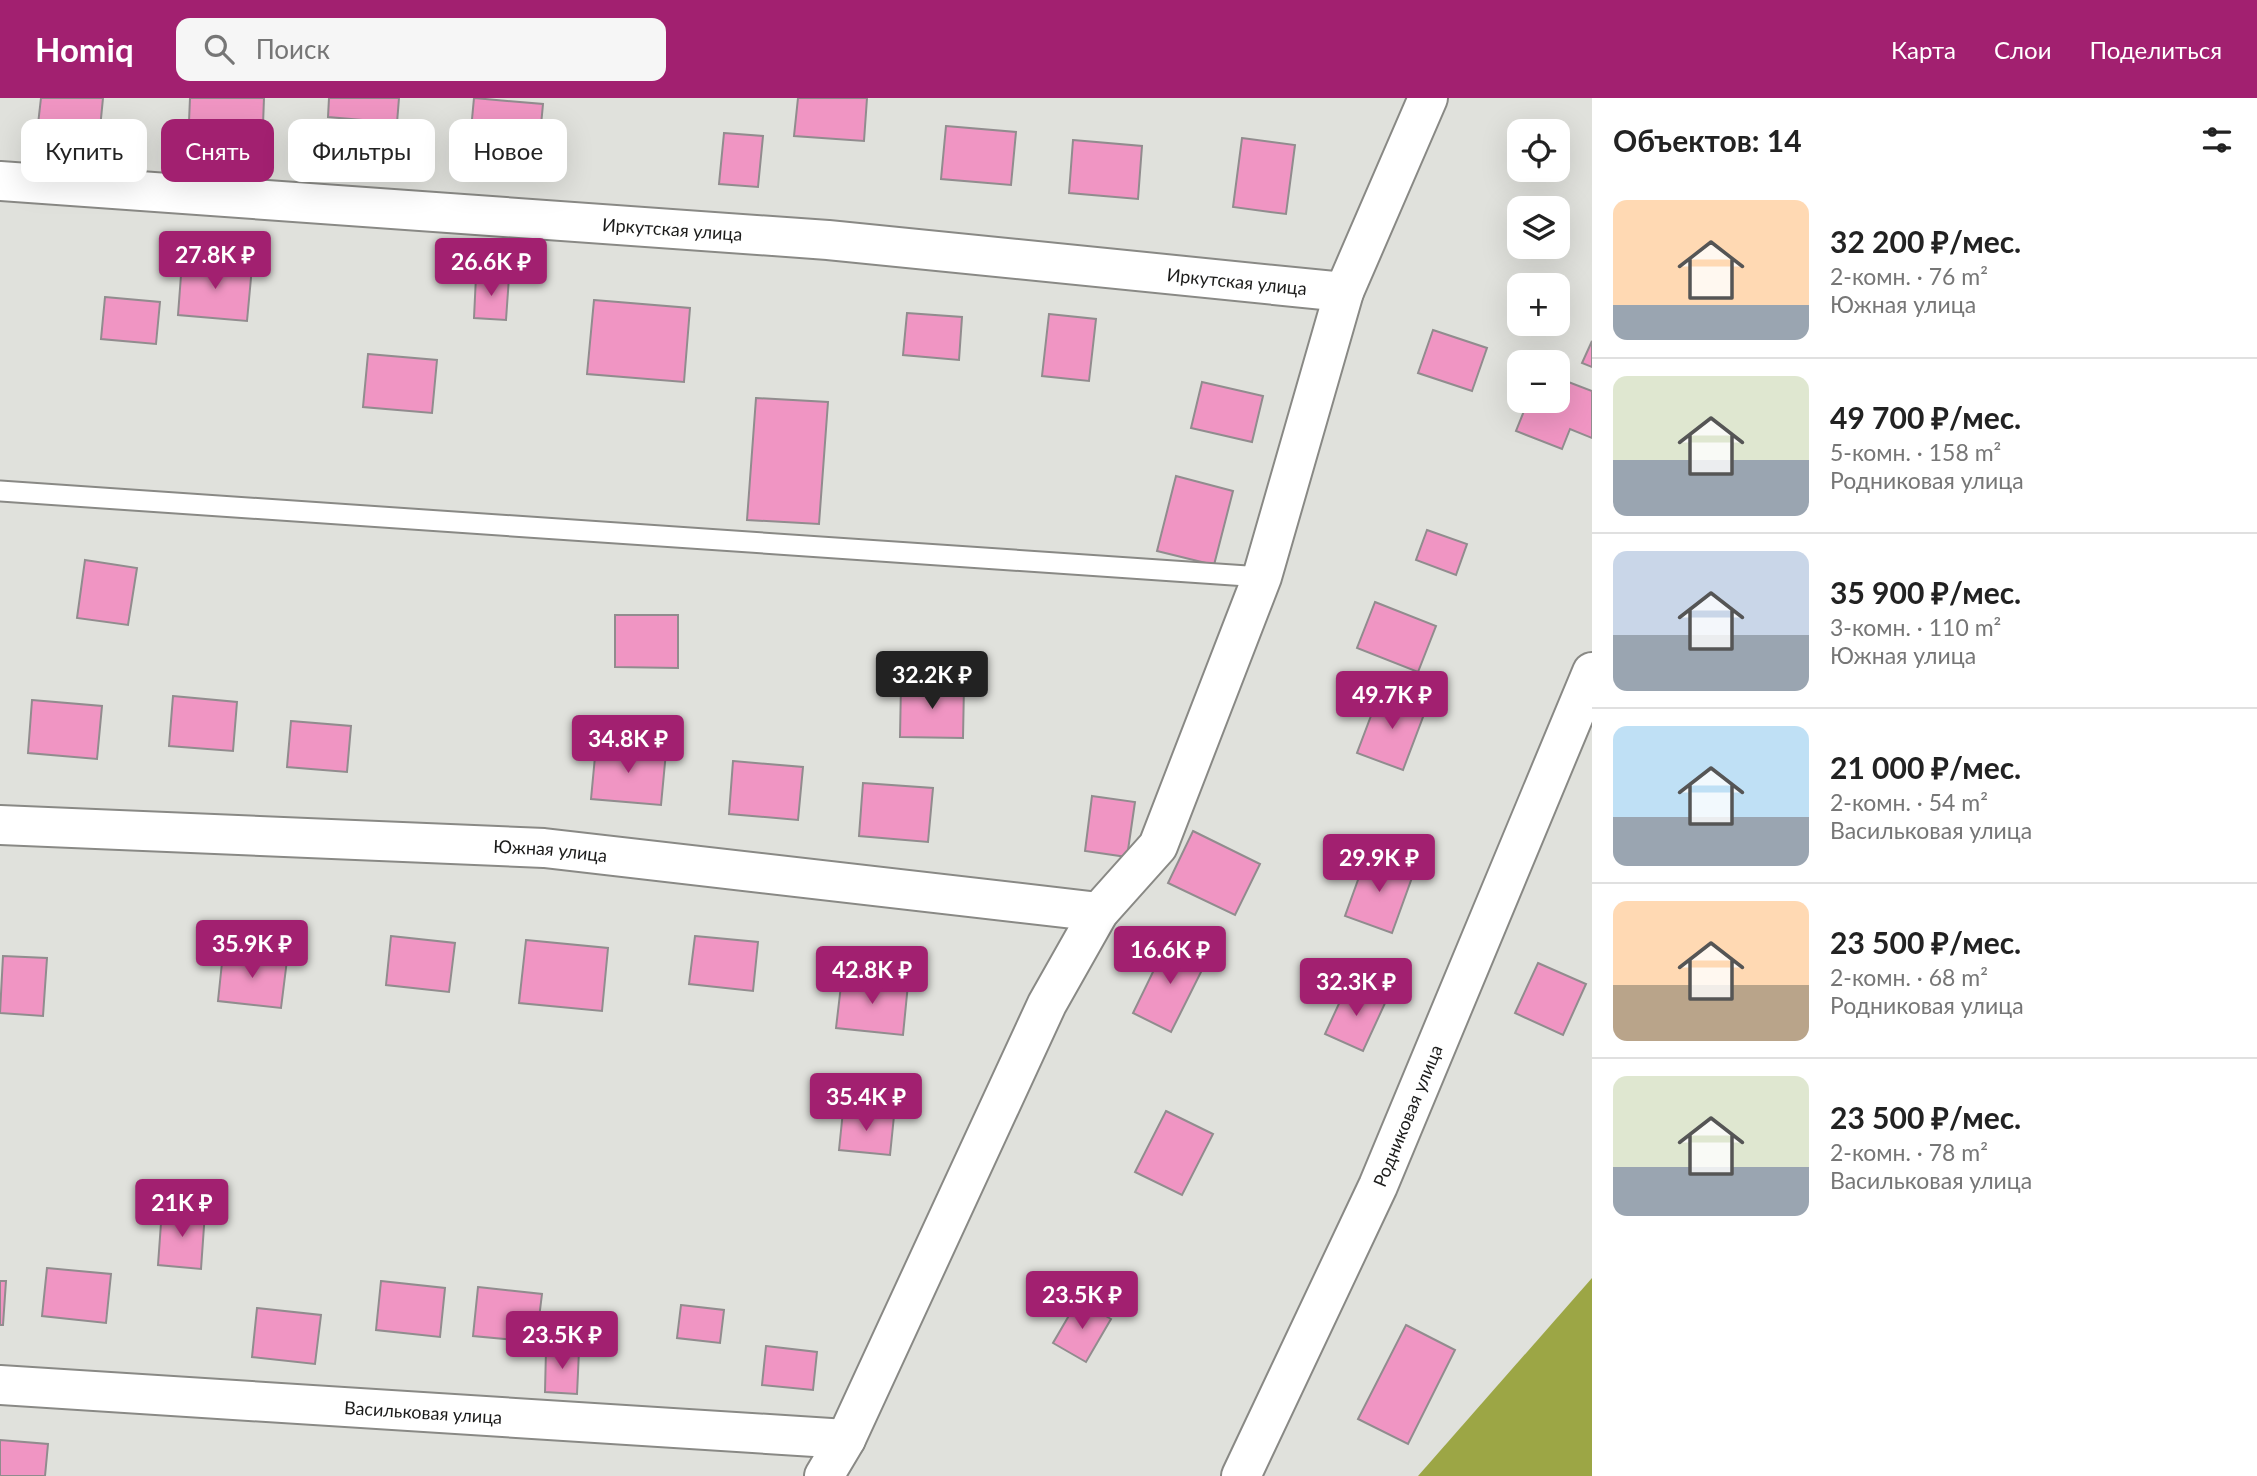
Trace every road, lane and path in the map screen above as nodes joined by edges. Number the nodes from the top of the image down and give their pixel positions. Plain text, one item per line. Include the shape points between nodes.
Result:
1 (1428, 98) edge
2 (0, 181) edge
3 (1344, 292) junction
4 (0, 491) edge
5 (1262, 577) junction
6 (1592, 673) edge
7 (0, 825) edge
8 (1098, 912) junction
9 (0, 1385) edge
10 (846, 1439) junction
11 (824, 1476) edge
12 (1241, 1476) edge

1 - 3 street
2 - 3 street, Иркутская улица via 828,240
3 - 5 street
4 - 5 lane
5 - 8 street via 1158,846
6 - 12 street, Родниковая улица via 1378,1186
7 - 8 street, Южная улица via 544,848
8 - 10 street via 1047,1004
9 - 10 street, Васильковая улица
10 - 11 street

